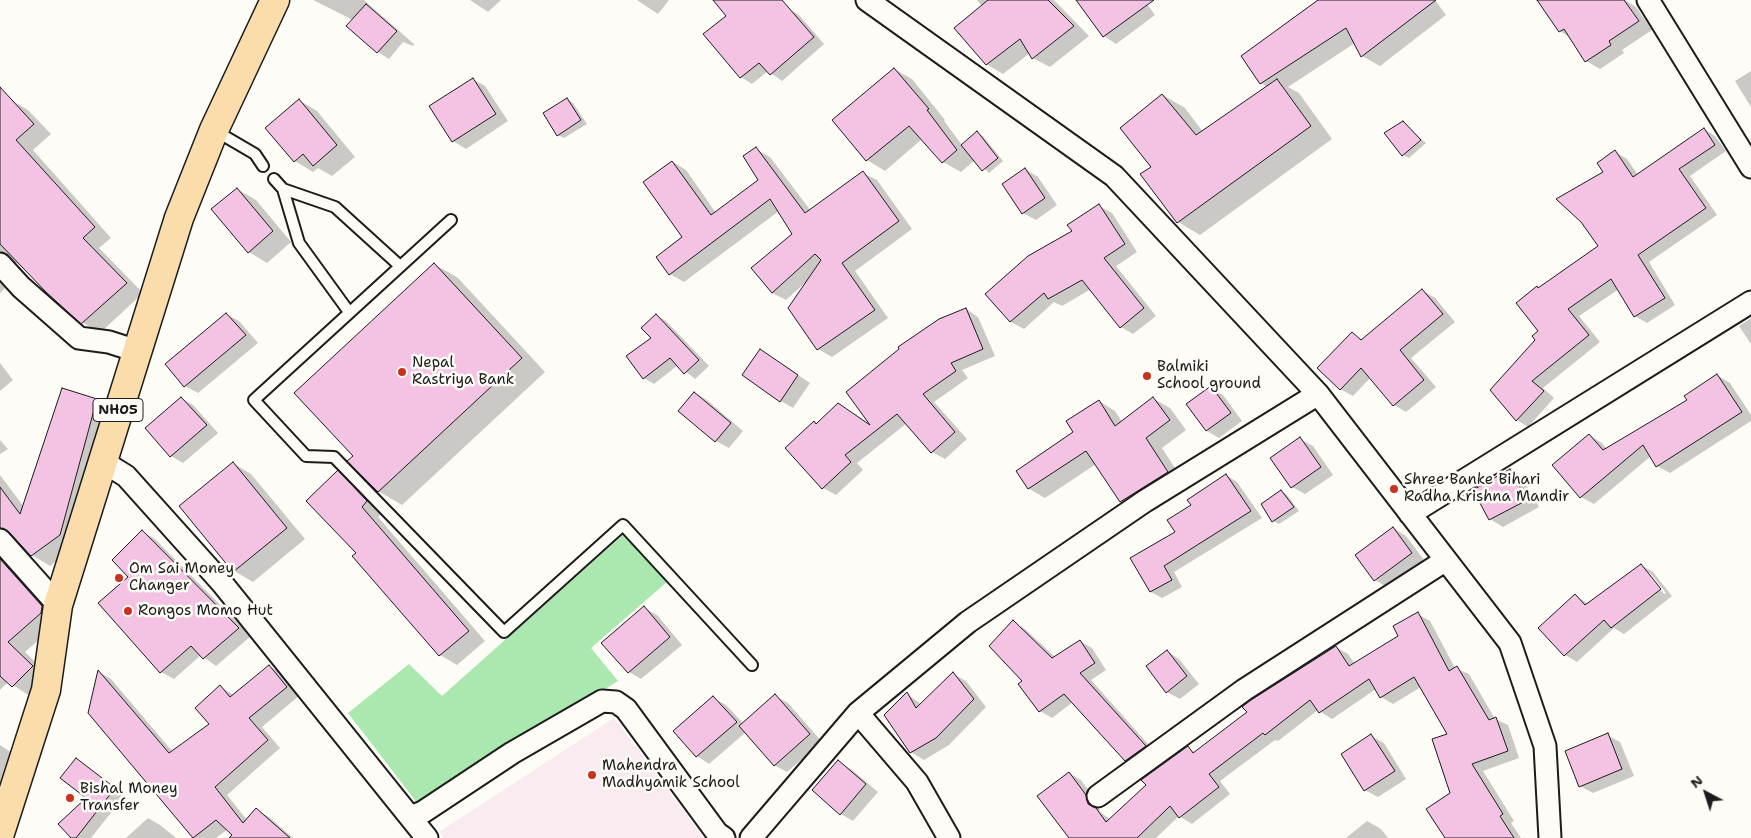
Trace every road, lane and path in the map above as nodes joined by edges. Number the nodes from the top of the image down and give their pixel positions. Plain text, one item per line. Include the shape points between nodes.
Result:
1 (276, 0) edge
2 (1648, 0) edge
3 (872, 1) edge
4 (214, 130) junction
5 (263, 166) dead end
6 (1751, 166) edge
7 (274, 179) dead end
8 (283, 190) junction
9 (451, 220) dead end
10 (0, 264) edge
11 (400, 266) junction
12 (1751, 302) edge
13 (349, 312) junction
14 (137, 351) junction
15 (1318, 394) junction
16 (102, 461) junction
17 (1410, 514) junction
18 (0, 540) edge
19 (1446, 560) junction
20 (58, 605) junction
21 (752, 665) dead end
22 (858, 713) junction
23 (1098, 796) dead end
24 (410, 817) junction
25 (0, 833) edge
26 (427, 838) edge
27 (724, 838) edge
28 (751, 838) edge
29 (949, 838) edge
30 (1550, 838) edge

1 - 4 main road, NH05
2 - 6 street
3 - 15 street via 1114,176
4 - 5 lane via 255,154
4 - 14 main road, NH05 via 179,218
7 - 8 lane
8 - 11 lane via 335,208
8 - 13 lane via 299,243
9 - 11 lane
10 - 14 street via 79,338 109,342
11 - 13 lane
12 - 17 street
13 - 21 lane via 254,400 306,456 334,457 504,632 623,524
14 - 16 main road, NH05
15 - 17 street
15 - 22 street via 1145,501 968,622
16 - 20 main road, NH05
16 - 24 street via 126,476 222,583
17 - 19 street
18 - 20 street
19 - 23 street via 1244,690
19 - 30 street via 1510,643 1545,746
20 - 25 main road, NH05 via 46,690
22 - 28 street
22 - 29 street via 917,782
24 - 26 street
24 - 27 street via 602,701 616,702 626,709 717,833

